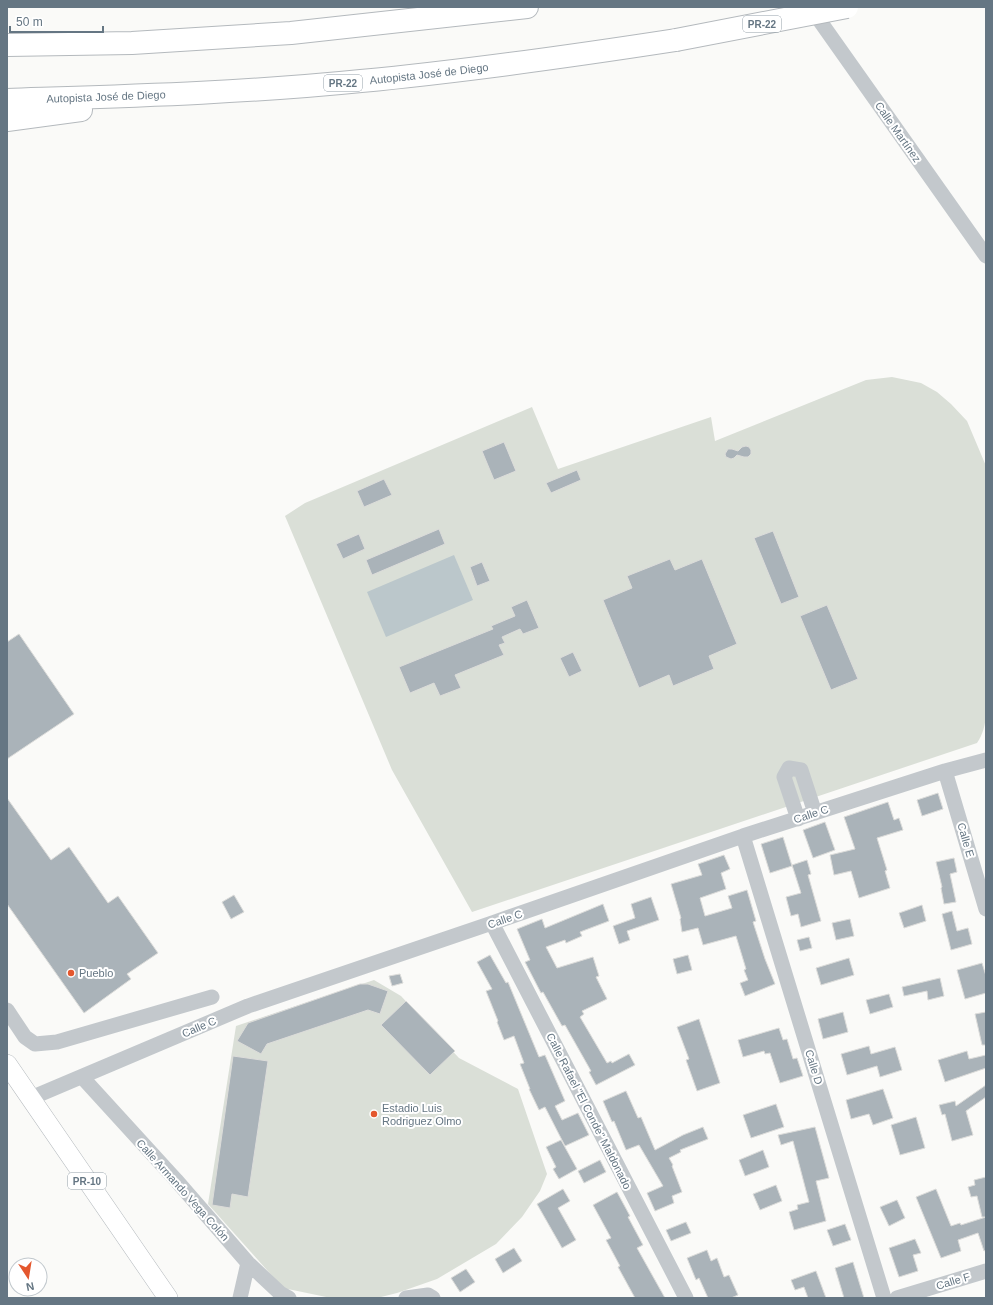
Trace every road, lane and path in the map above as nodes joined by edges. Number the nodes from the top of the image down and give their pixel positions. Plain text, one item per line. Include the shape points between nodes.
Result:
1 (527, 7) edge
2 (810, 7) edge
3 (847, 7) edge
4 (7, 45) edge
5 (199, 94) junction
6 (7, 100) edge
7 (7, 120) edge
8 (986, 256) edge
9 (986, 760) edge
10 (945, 771) junction
11 (815, 813) junction
12 (798, 819) junction
13 (743, 836) junction
14 (986, 909) edge
15 (492, 924) junction
16 (212, 997) dead end
17 (7, 1010) edge
18 (7, 1064) edge
19 (82, 1077) junction
20 (31, 1098) junction
21 (248, 1262) junction
22 (986, 1271) edge
23 (168, 1298) edge
24 (240, 1298) edge
25 (289, 1298) edge
26 (406, 1298) edge
27 (433, 1298) edge
28 (686, 1298) edge
29 (884, 1298) edge
30 (897, 1298) edge

1 - 4 highway via 284,33 132,43
2 - 8 street, Calle Martínez
3 - 5 highway, Autopista José de Diego / PR-22, bridge via 676,40 519,63 361,82
5 - 6 highway, Autopista José de Diego / PR-22
5 - 7 highway
9 - 10 street, Calle C
10 - 11 street, Calle C
10 - 14 street, Calle E
11 - 12 street, Calle C
11 - 12 street via 801,770 789,768 784,777
12 - 13 street, Calle C
13 - 15 street, Calle C
13 - 29 street, Calle D
15 - 19 street, Calle C via 248,1006
15 - 28 street, Calle Rafael "El Conde" Maldonado
16 - 17 street via 57,1042 35,1044 25,1037
18 - 20 main road, PR-10
19 - 20 street, Calle C
19 - 21 street, Calle Armando Vega Colón
20 - 23 main road, PR-10
21 - 24 street
21 - 25 street, Calle Armando Vega Colón via 280,1293
22 - 30 street, Calle F
26 - 27 street via 428,1295

